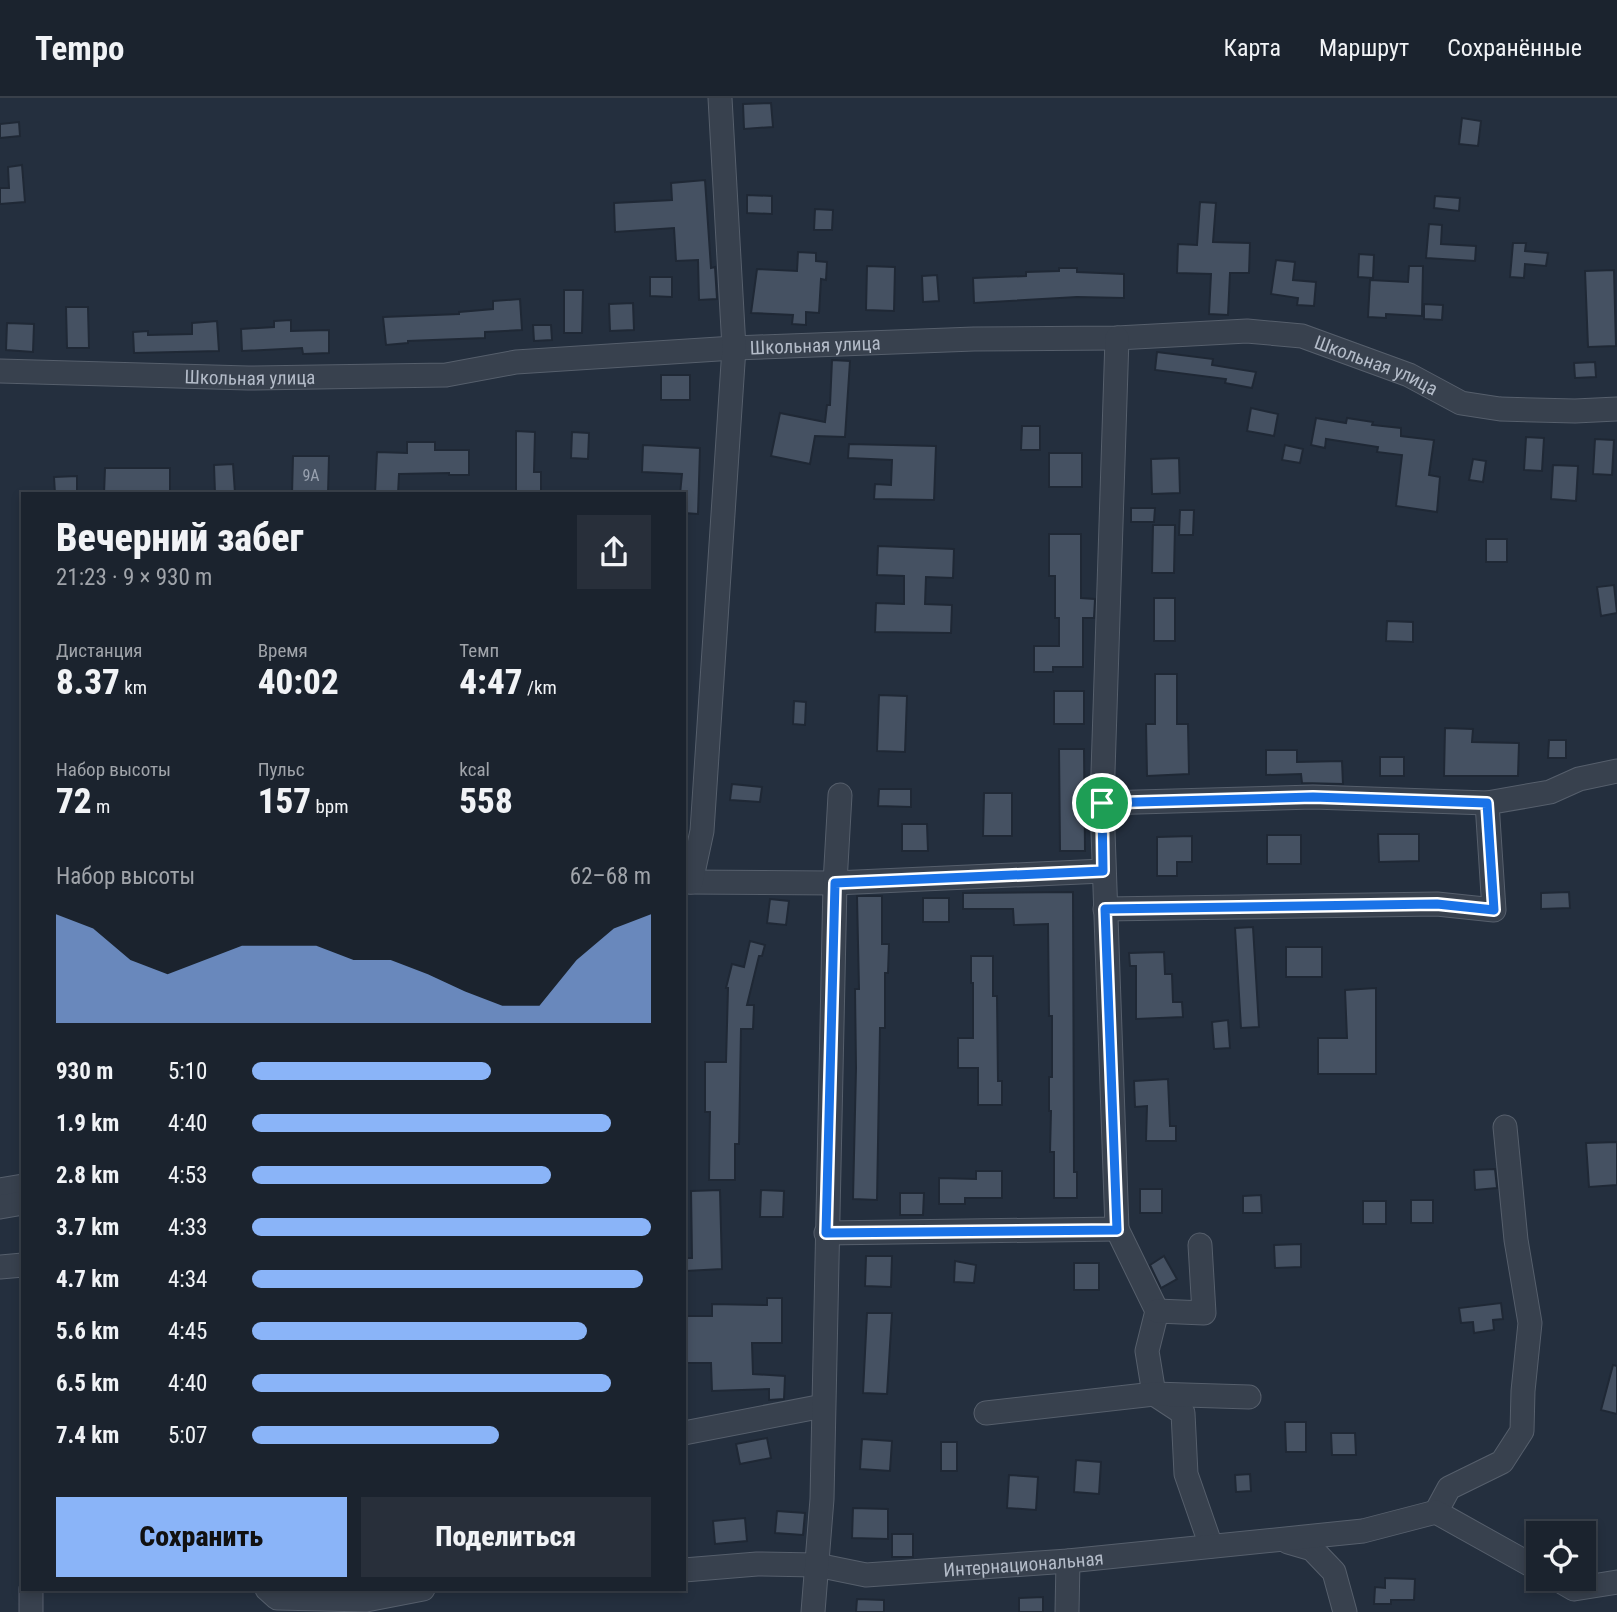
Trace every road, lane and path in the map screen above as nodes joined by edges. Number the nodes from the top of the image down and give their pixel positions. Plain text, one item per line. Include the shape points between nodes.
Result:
1 (720, 98) edge
2 (1117, 338) junction
3 (734, 348) junction
4 (0, 371) edge
5 (1617, 409) edge
6 (1617, 771) edge
7 (840, 795) dead end
8 (1102, 803) junction
9 (1487, 803) junction
10 (1103, 871) junction
11 (688, 882) edge
12 (835, 883) junction
13 (1105, 909) junction
14 (1505, 1127) dead end
15 (21, 1186) edge
16 (0, 1190) edge
17 (21, 1203) edge
18 (0, 1207) edge
19 (1117, 1230) junction
20 (826, 1233) junction
21 (1200, 1245) dead end
22 (21, 1265) edge
23 (0, 1267) edge
24 (1157, 1311) junction
25 (1154, 1394) junction
26 (1248, 1396) dead end
27 (823, 1406) junction
28 (986, 1413) dead end
29 (686, 1433) edge
30 (1436, 1512) junction
31 (1278, 1539) junction
32 (1211, 1546) junction
33 (1068, 1561) junction
34 (1526, 1562) edge
35 (817, 1565) junction
36 (686, 1570) edge
37 (1617, 1582) edge
38 (1596, 1585) edge
39 (31, 1591) edge
40 (269, 1591) edge
41 (413, 1591) edge
42 (31, 1612) edge
43 (813, 1612) edge
44 (1067, 1612) edge
45 (1345, 1612) edge

1 - 3 street
2 - 3 street, Школьная улица
2 - 5 street, Школьная улица via 1247,331 1302,336 1409,375 1461,403 1500,409
2 - 8 street
3 - 4 street, Школьная улица via 516,362 446,375 248,378
3 - 11 street via 702,831
6 - 9 street via 1578,779 1550,792
7 - 12 street
8 - 9 street via 1313,797
8 - 10 street
9 - 13 street via 1494,910 1437,904
10 - 12 street
10 - 13 street
11 - 12 street
12 - 20 street
13 - 19 street
14 - 30 street via 1530,1323 1522,1432 1502,1462 1449,1488
15 - 16 street
17 - 18 street
19 - 20 street
19 - 24 street
20 - 27 street
21 - 24 street via 1205,1313
22 - 23 street
24 - 25 street via 1147,1351
25 - 26 street
25 - 28 street
25 - 32 street via 1182,1413 1186,1474
27 - 29 street
27 - 35 street
30 - 31 street, Интернациональная via 1363,1531
30 - 34 street
31 - 32 street, Интернациональная
31 - 45 street via 1312,1549 1334,1572
32 - 33 street, Интернациональная
33 - 35 street, Интернациональная via 866,1575
33 - 44 street
35 - 36 street, Интернациональная
35 - 43 street
37 - 38 street
39 - 42 street
40 - 41 street via 278,1598 366,1600

